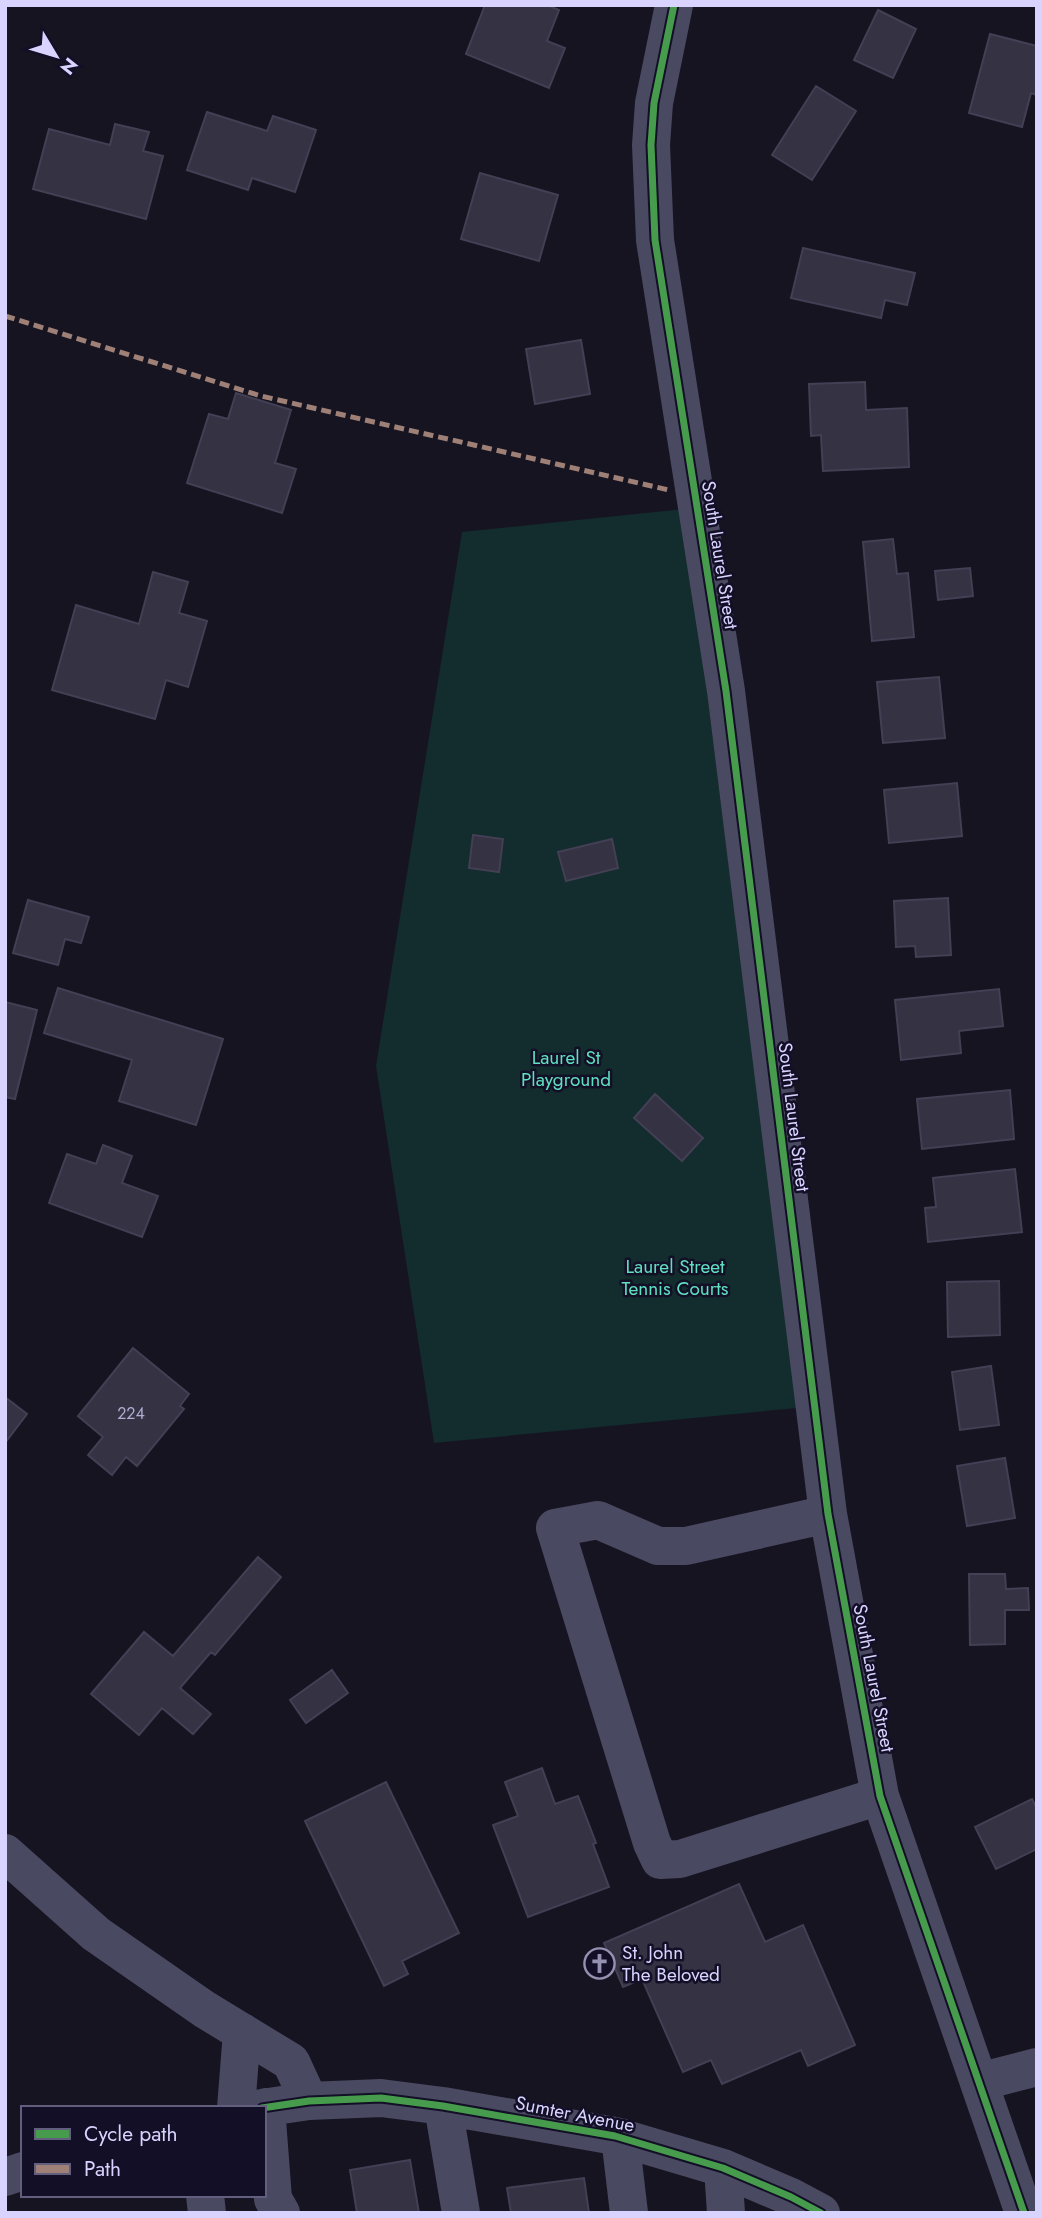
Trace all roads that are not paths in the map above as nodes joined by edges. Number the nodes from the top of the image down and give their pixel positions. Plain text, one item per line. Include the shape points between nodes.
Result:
1 (674, 5) edge
2 (828, 1514) junction
3 (880, 1796) junction
4 (5, 1853) edge
5 (242, 2032) junction
6 (1037, 2067) edge
7 (979, 2082) junction
8 (309, 2101) junction
9 (255, 2106) edge
10 (443, 2106) junction
11 (266, 2107) edge
12 (620, 2137) junction
13 (266, 2164) edge
14 (723, 2168) junction
15 (281, 2213) edge
16 (461, 2213) edge
17 (629, 2213) edge
18 (726, 2213) edge
19 (821, 2213) edge
20 (1024, 2213) edge

1 - 2 street, South Laurel Street via 650,145 655,240 726,691
2 - 3 street, South Laurel Street
2 - 3 street via 686,1546 658,1546 598,1520 555,1528 660,1860 680,1859
3 - 7 street, South Laurel Street
4 - 5 street via 96,1934
5 - 8 street via 291,2062
5 - 9 street
6 - 7 street
7 - 20 street, South Laurel Street
8 - 10 street, Sumter Avenue via 381,2098
8 - 11 street, Sumter Avenue
10 - 12 street, Sumter Avenue
10 - 16 street
12 - 14 street, Sumter Avenue
12 - 17 street
13 - 15 street via 273,2199
14 - 18 street
14 - 19 street, Sumter Avenue

